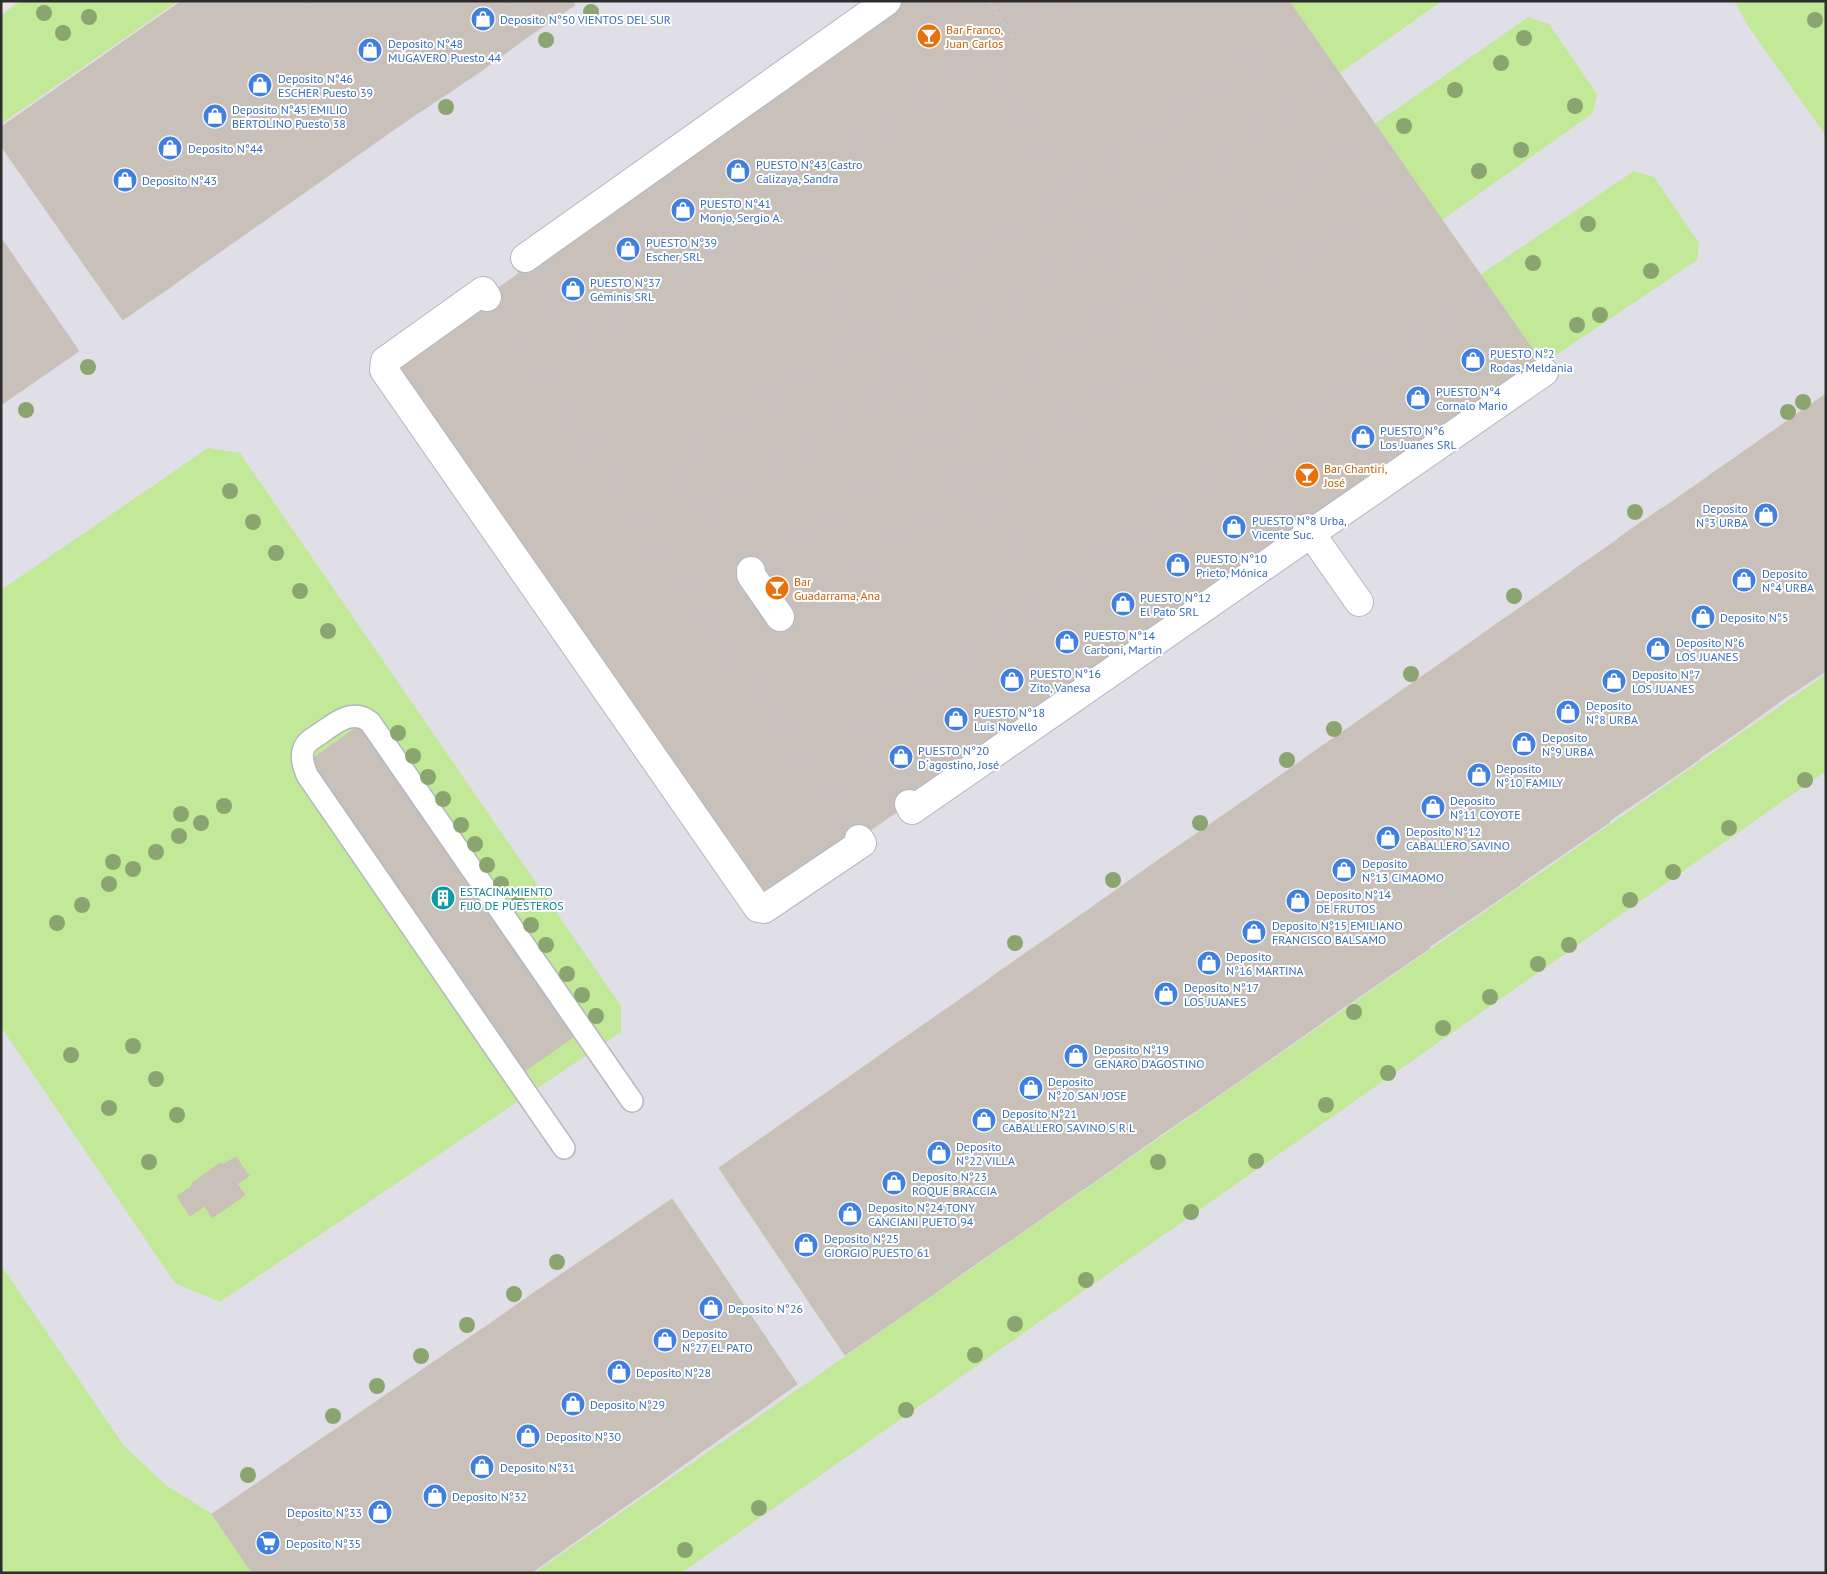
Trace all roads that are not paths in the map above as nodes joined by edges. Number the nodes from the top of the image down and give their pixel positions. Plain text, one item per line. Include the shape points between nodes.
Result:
1 (887, 1) edge
2 (525, 258) dead end
3 (487, 297) dead end
4 (1544, 372) dead end
5 (1309, 531) junction
6 (751, 571) dead end
7 (1358, 602) dead end
8 (780, 617) dead end
9 (908, 804) dead end
10 (859, 838) dead end
11 (632, 1101) dead end
12 (564, 1148) dead end

1 - 2 street
3 - 10 street via 483,291 386,361 384,370 758,908 764,909 862,843
4 - 5 street
5 - 7 street
5 - 9 street via 912,810
6 - 8 street
11 - 12 lane via 370,722 356,716 335,722 304,747 302,761 307,775

